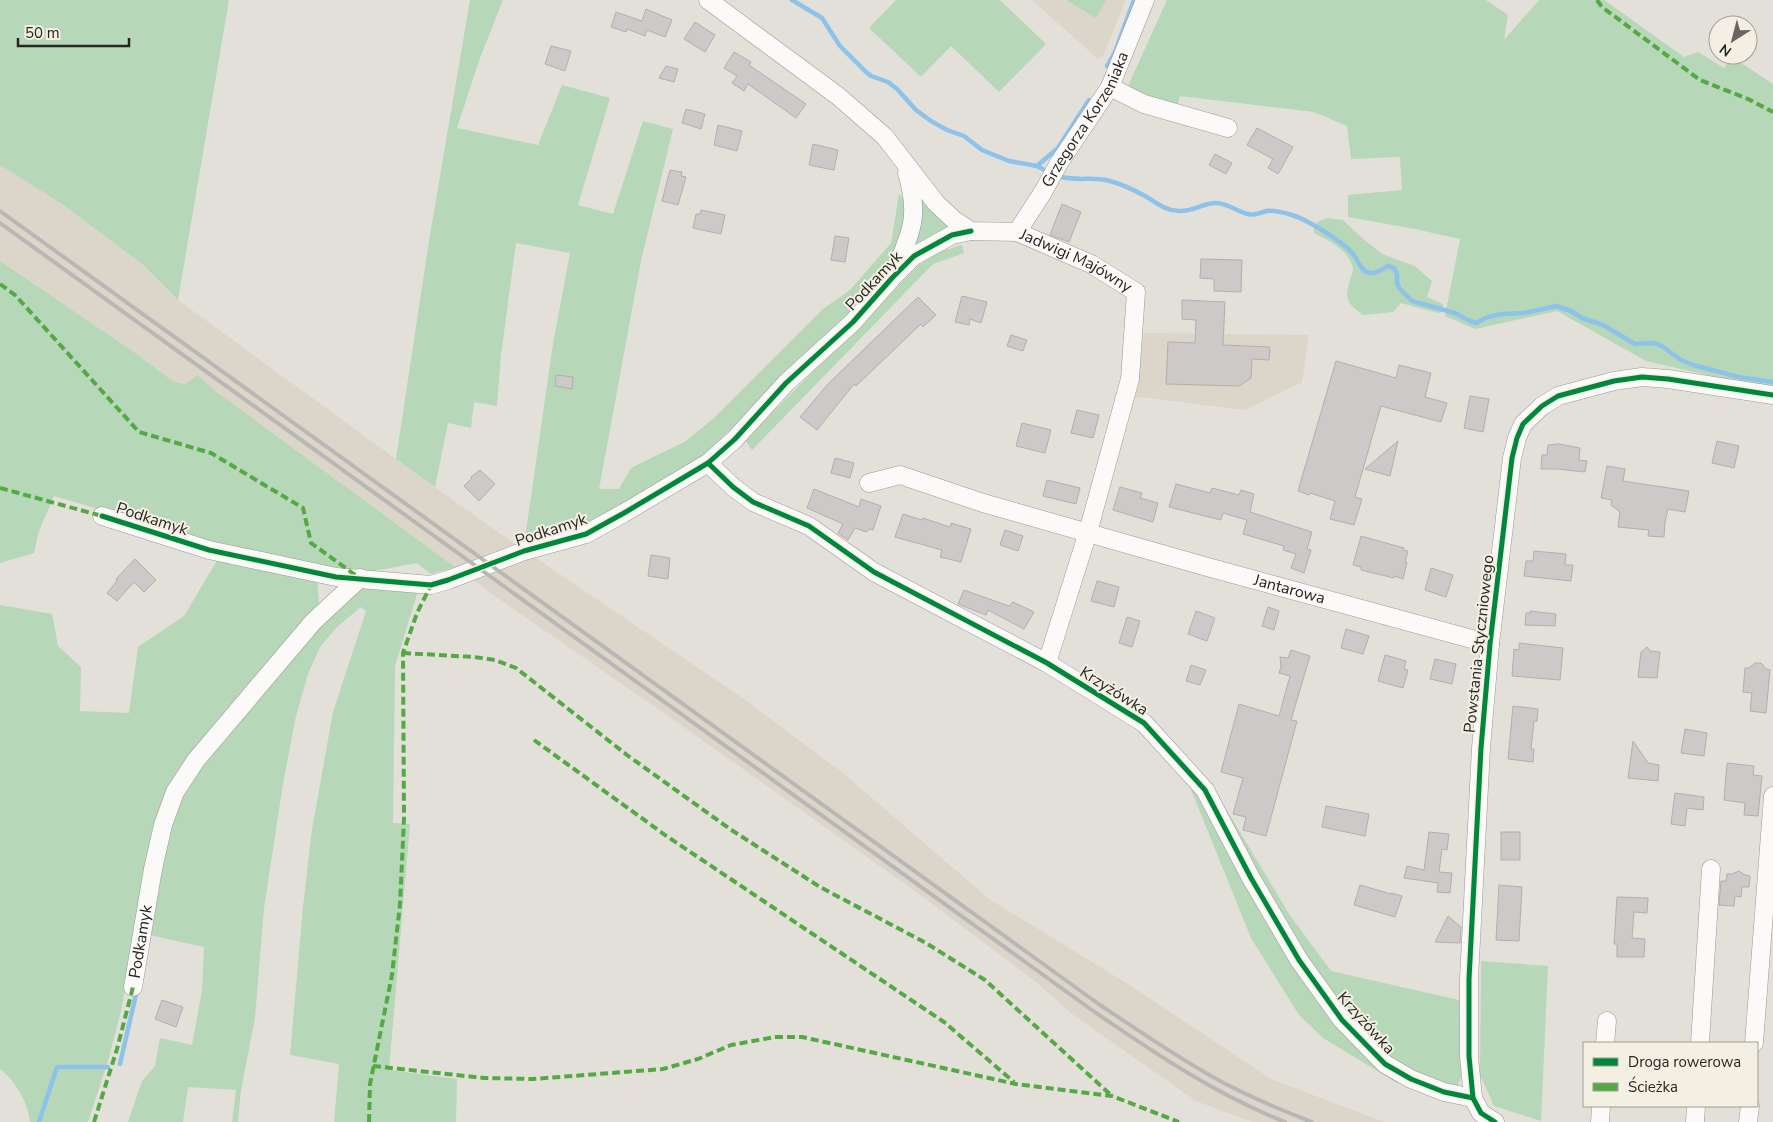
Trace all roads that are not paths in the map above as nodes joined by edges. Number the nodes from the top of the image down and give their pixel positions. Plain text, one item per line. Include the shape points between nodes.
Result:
1 (708, 0) edge
2 (1145, 0) edge
3 (1110, 86) junction
4 (1228, 128) dead end
5 (903, 160) junction
6 (971, 231) junction
7 (1017, 232) junction
8 (892, 278) junction
9 (1773, 395) edge
10 (708, 463) junction
11 (869, 483) dead end
12 (102, 516) dead end
13 (1088, 532) junction
14 (360, 578) junction
15 (1490, 644) junction
16 (1047, 663) junction
17 (1773, 796) edge
18 (1711, 869) dead end
19 (134, 987) dead end
20 (1607, 1021) dead end
21 (1606, 1042) edge
22 (1700, 1042) edge
23 (1754, 1042) edge
24 (1473, 1098) junction
25 (1601, 1107) edge
26 (1696, 1107) edge
27 (1750, 1107) edge
28 (1495, 1122) edge
29 (1600, 1122) edge
30 (1695, 1122) edge
31 (1748, 1122) edge

1 - 5 street via 838,96 885,137
2 - 3 street, Grzegorza Korzeniaka
3 - 4 street via 1144,104
3 - 7 street, Grzegorza Korzeniaka
5 - 6 street via 936,203
5 - 8 street, Podkamyk via 913,194 914,218
6 - 7 street, Jadwigi Majówny
6 - 8 street, Podkamyk via 952,235 914,256
7 - 13 street, Jadwigi Majówny via 1090,264 1136,292 1130,379
8 - 10 street, Podkamyk via 853,322 786,383 735,439
9 - 15 street, Powstania Styczniowego via 1642,377 1558,396 1533,412 1522,424 1512,458
10 - 14 street, Podkamyk via 586,534 524,552 448,580 430,585
10 - 16 street, Krzyżówka via 752,502 809,526 874,572
11 - 13 street, Jantarowa via 900,475
12 - 14 street, Podkamyk via 209,550 336,577
13 - 15 street, Jantarowa
13 - 16 street
14 - 19 street, Podkamyk via 313,622 196,760 175,792 153,869
15 - 24 street, Powstania Styczniowego via 1480,758 1469,979 1469,1056
16 - 24 street, Krzyżówka via 1144,723 1205,790 1299,960 1342,1020 1378,1058 1410,1079 1444,1092
17 - 23 street
18 - 22 street
20 - 21 street
24 - 28 street via 1481,1112
25 - 29 street
26 - 30 street
27 - 31 street

